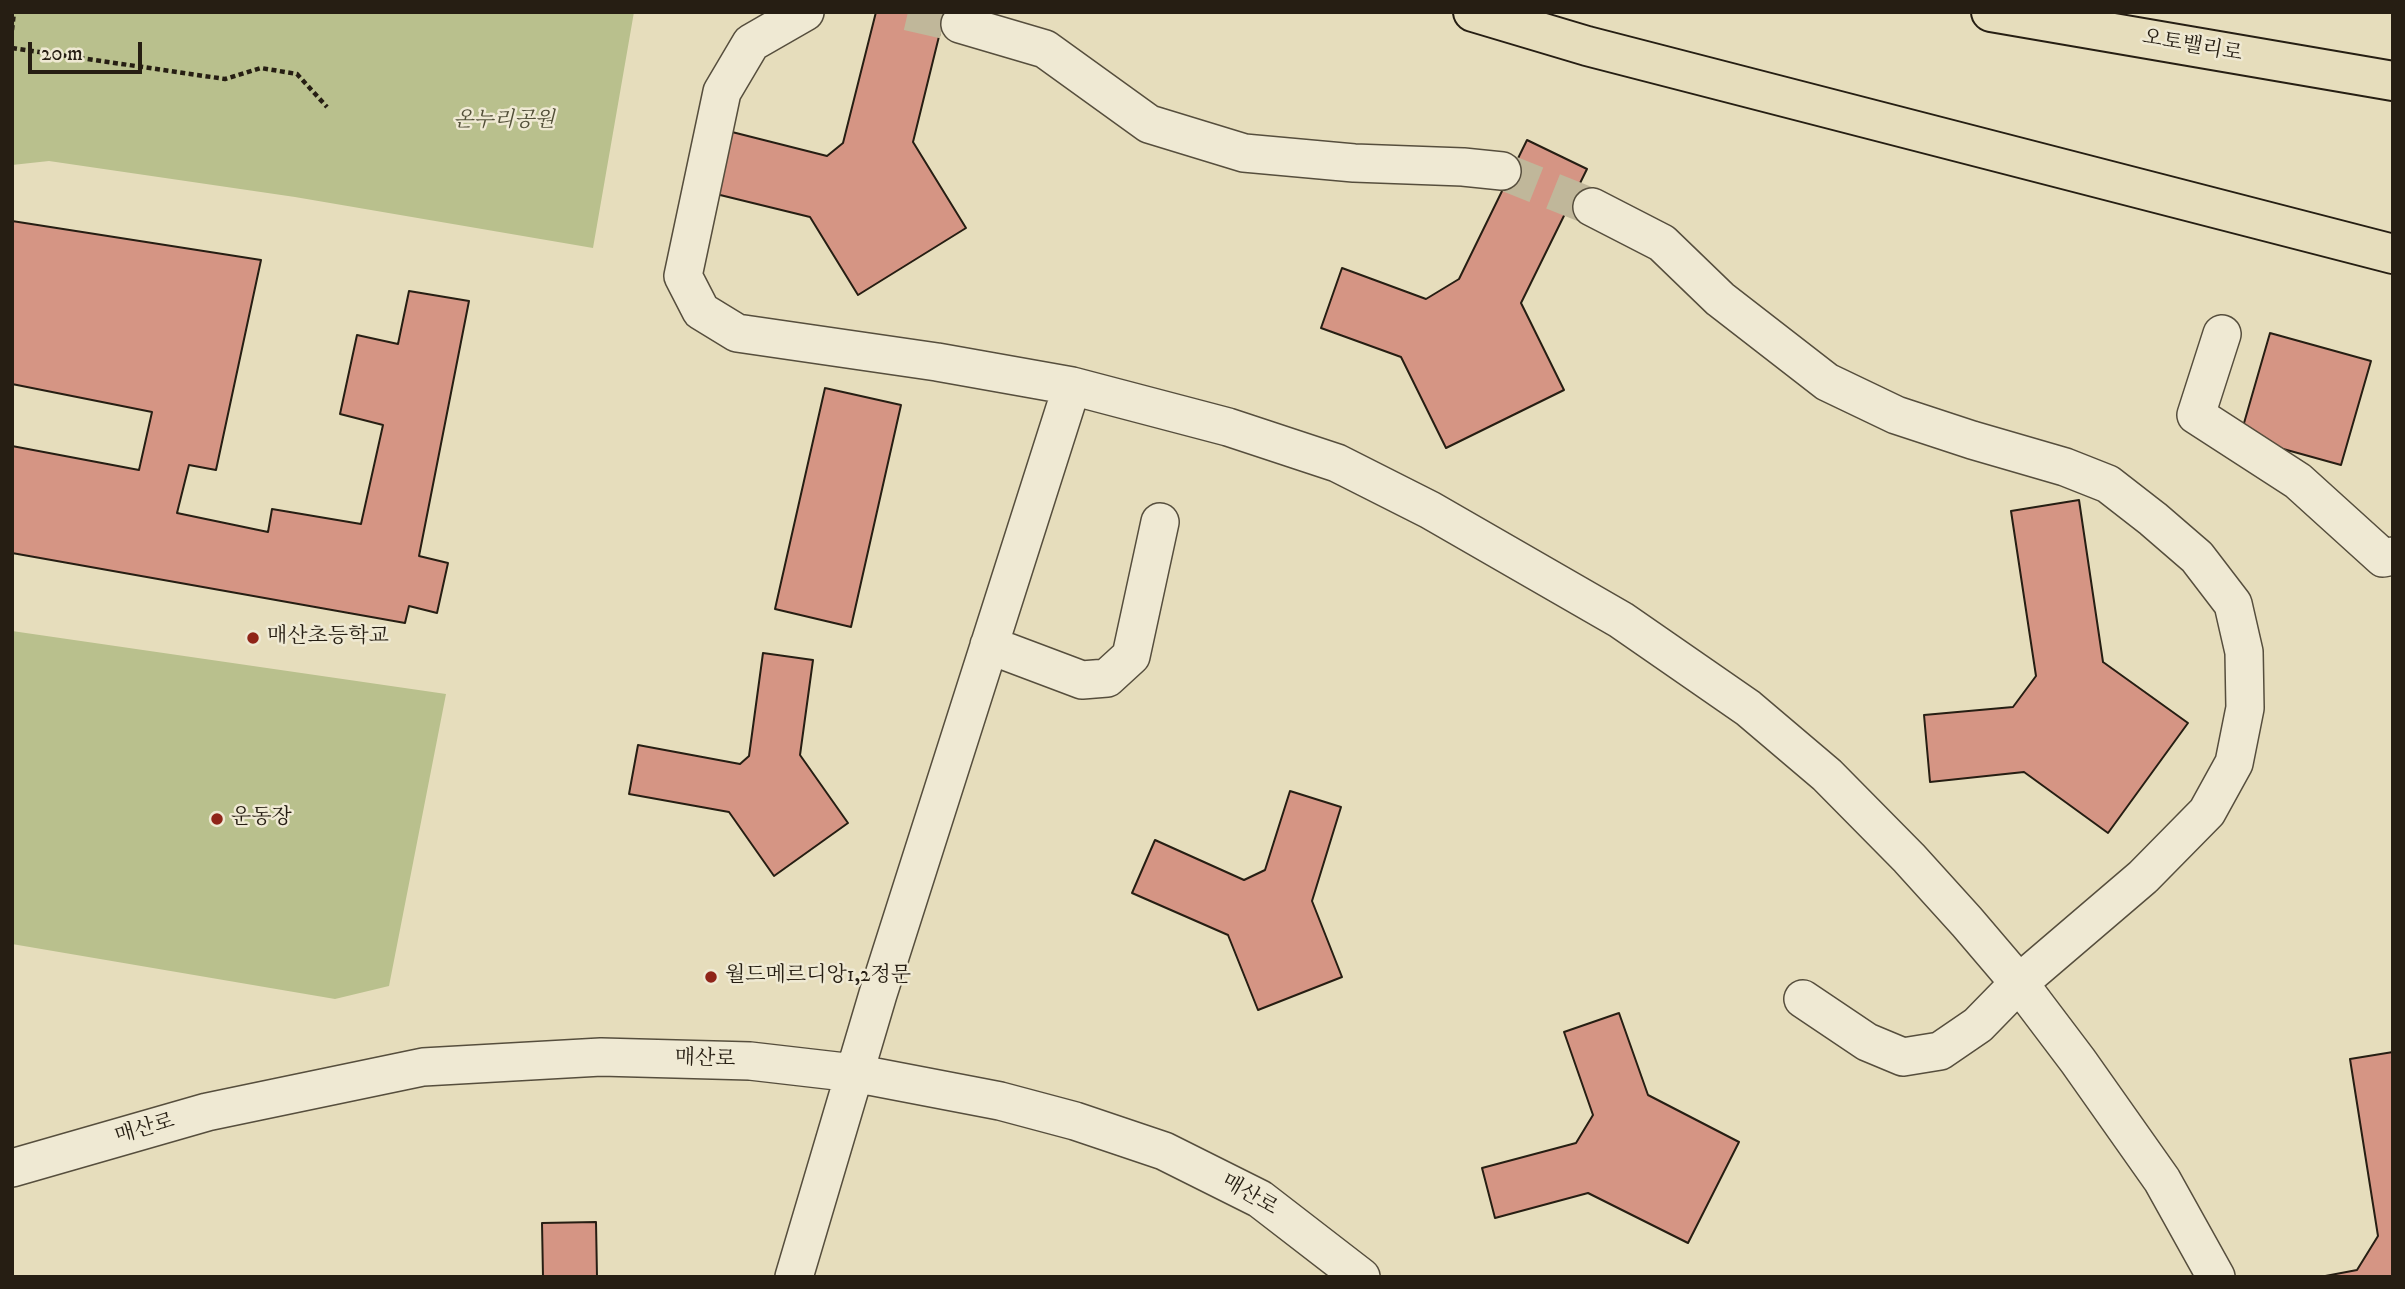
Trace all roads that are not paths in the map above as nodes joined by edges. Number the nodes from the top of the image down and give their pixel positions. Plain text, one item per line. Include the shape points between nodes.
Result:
1 (805, 12) edge
2 (1473, 12) edge
3 (1991, 12) edge
4 (960, 24) tunnel mouth
5 (2393, 81) edge
6 (1502, 172) tunnel mouth
7 (1592, 206) tunnel mouth
8 (2343, 241) junction
9 (2393, 254) edge
10 (2393, 275) edge
11 (2222, 334) dead end
12 (1072, 386) junction
13 (1160, 522) dead end
14 (2393, 556) edge
15 (989, 645) junction
16 (2019, 983) junction
17 (1803, 999) dead end
18 (854, 1073) junction
19 (12, 1168) edge
20 (794, 1277) edge
21 (1361, 1277) edge
22 (2216, 1277) edge

1 - 12 street via 751,43 722,92 683,276 701,311 737,334
2 - 8 highway via 1587,46
3 - 5 highway, 오토밸리로
4 - 6 street via 1045,49 1149,124 1244,153
7 - 16 street via 1662,243 1720,299 1827,383 1896,415 2108,484 2197,557 2232,604 2244,652 2245,708 2234,763 2207,812 2143,877
8 - 9 highway
8 - 10 highway
11 - 14 street via 2196,415 2298,481 2383,558
12 - 15 street
12 - 16 street via 1228,426 1337,463 1430,510 1621,620 1748,708 1827,775 1909,858
13 - 15 street via 1130,656 1107,678 1082,680
15 - 18 street
16 - 17 street via 1978,1025 1940,1051 1903,1057 1867,1042
16 - 22 street via 2162,1180
18 - 19 street, 매산로 via 750,1061 601,1056 424,1067 207,1112
18 - 20 street
18 - 21 street, 매산로 via 1000,1101 1164,1151 1260,1199

